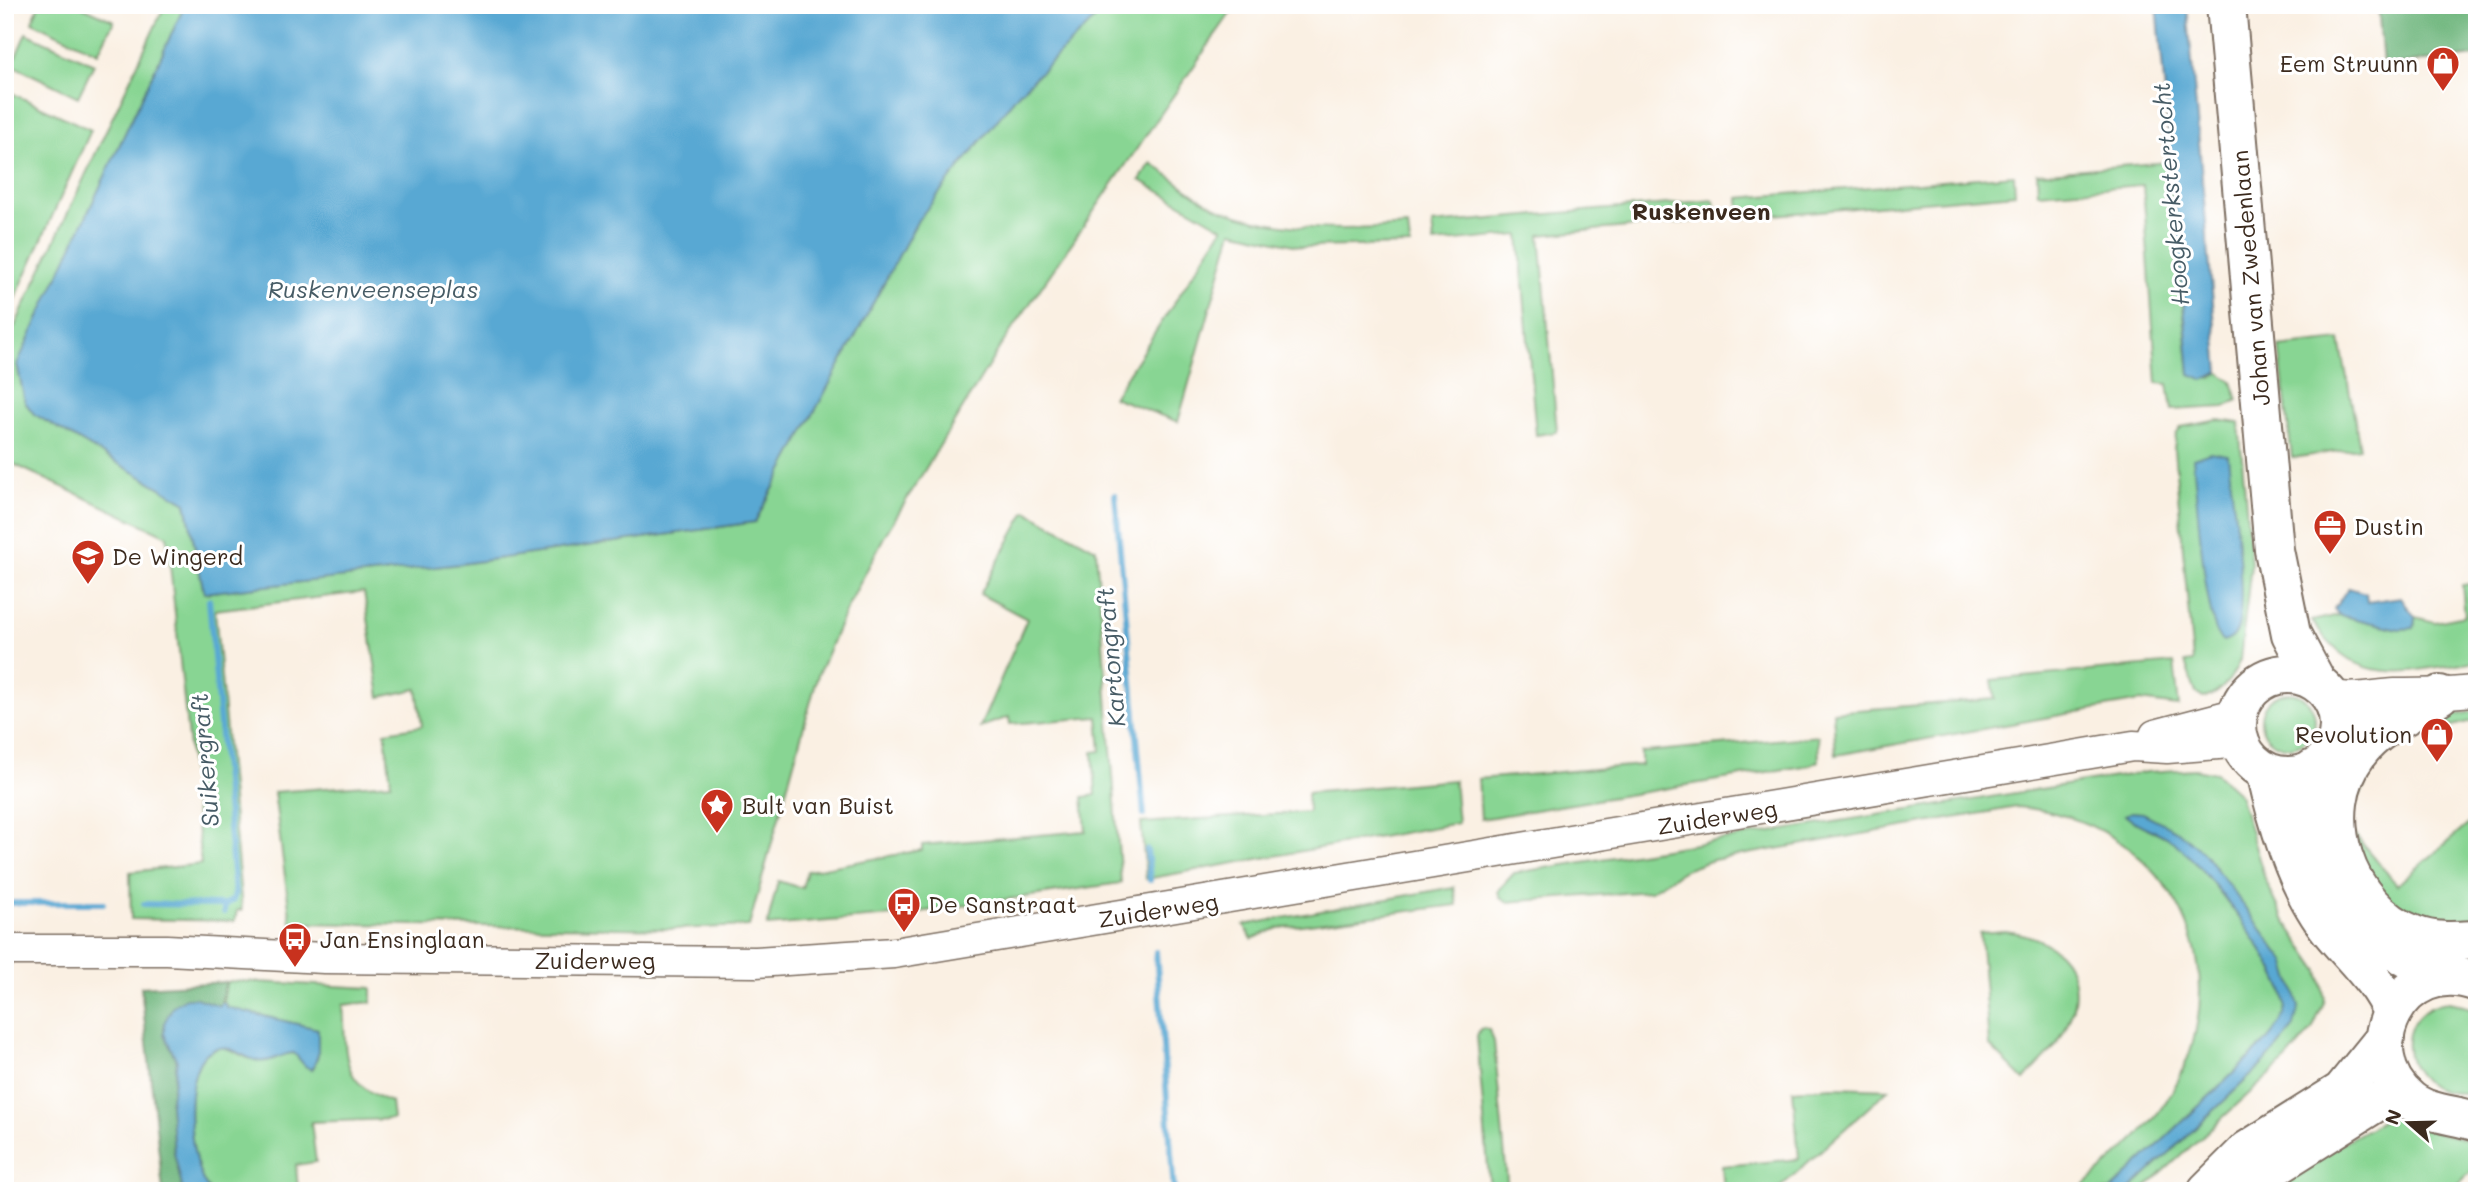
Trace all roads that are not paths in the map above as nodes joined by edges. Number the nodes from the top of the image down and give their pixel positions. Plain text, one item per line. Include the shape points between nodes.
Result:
1 (2227, 5) edge
2 (2274, 550) junction
3 (2267, 678) junction
4 (2323, 689) junction
5 (2477, 690) edge
6 (2440, 695) junction
7 (2240, 708) junction
8 (2338, 734) junction
9 (2133, 746) junction
10 (2253, 758) junction
11 (2313, 769) junction
12 (2477, 940) edge
13 (5, 950) edge
14 (2462, 979) edge
15 (2388, 1025) junction
16 (2410, 1100) junction
17 (2470, 1120) edge
18 (2207, 1191) edge
19 (2221, 1191) edge

1 - 2 main road, Johan van Zwedenlaan
2 - 3 main road, Johan van Zwedenlaan
2 - 4 main road, Johan van Zwedenlaan via 2291,634
3 - 4 main road via 2290,673
3 - 7 main road via 2247,693
4 - 6 street via 2352,698
4 - 8 main road via 2337,714
5 - 6 street
6 - 8 street via 2363,719
6 - 12 main road via 2379,731 2357,754 2337,796 2336,832 2361,891 2395,925 2440,942
7 - 9 street, Zuiderweg
7 - 10 main road via 2237,727
8 - 11 main road via 2329,754
9 - 10 street, Zuiderweg via 2231,743
9 - 13 street, Zuiderweg via 894,953 743,961
10 - 11 main road via 2286,776
10 - 15 main road via 2315,908 2384,993
11 - 14 main road via 2308,785 2312,818 2329,872 2346,904 2395,953
14 - 15 main road via 2427,980 2413,987
15 - 16 main road via 2388,1065
15 - 18 main road via 2342,1091 2248,1150
16 - 17 main road
16 - 19 main road via 2387,1098 2361,1110 2264,1173

